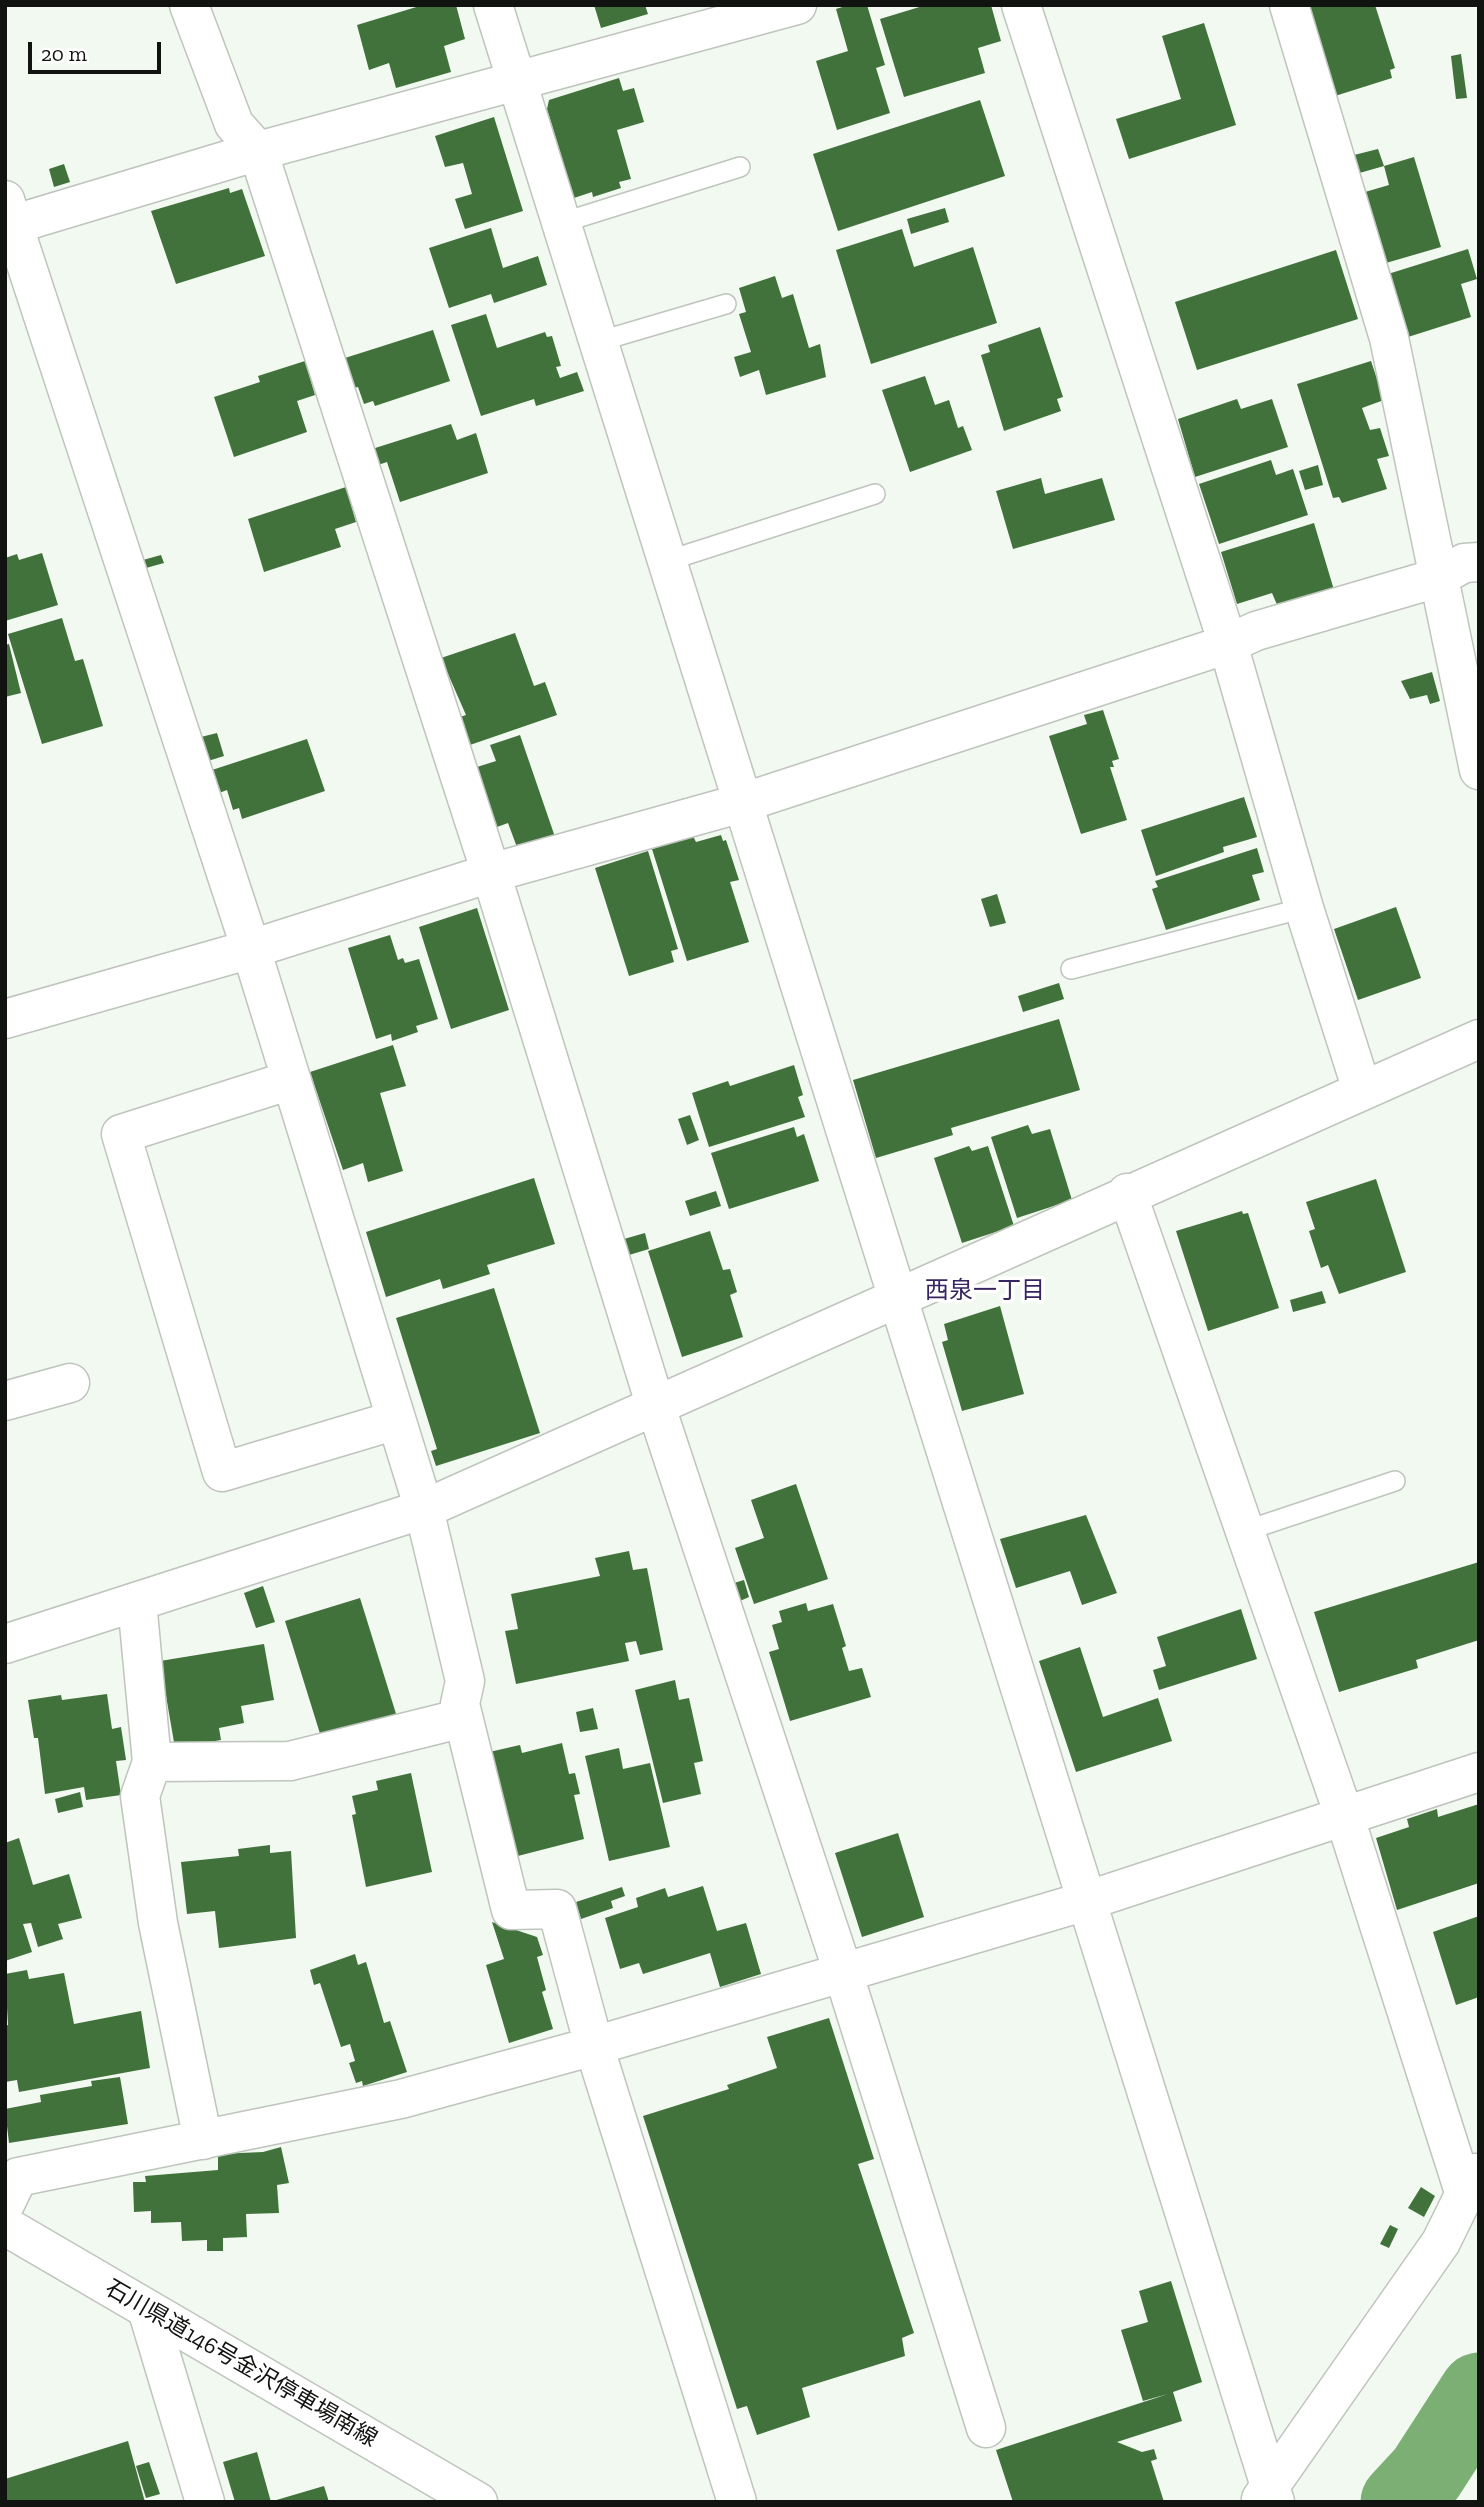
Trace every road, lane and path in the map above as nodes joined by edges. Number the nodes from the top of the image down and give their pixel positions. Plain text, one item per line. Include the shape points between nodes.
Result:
1 (190, 5) edge
2 (493, 5) edge
3 (797, 5) edge
4 (1021, 5) edge
5 (1289, 5) edge
6 (517, 82) junction
7 (258, 150) junction
8 (740, 167) dead end
9 (8, 217) edge
10 (561, 223) junction
11 (726, 304) dead end
12 (597, 342) junction
13 (875, 494) dead end
14 (667, 561) junction
15 (1460, 568) edge
16 (1228, 644) junction
17 (1479, 770) edge
18 (742, 803) junction
19 (491, 873) junction
20 (1304, 908) junction
21 (251, 949) junction
22 (1071, 969) dead end
23 (5, 1019) edge
24 (1479, 1039) edge
25 (291, 1080) junction
26 (1362, 1090) junction
27 (1127, 1193) junction
28 (899, 1298) junction
29 (70, 1382) dead end
30 (5, 1401) edge
31 (656, 1407) junction
32 (396, 1420) junction
33 (1395, 1481) dead end
34 (424, 1509) junction
35 (1245, 1531) junction
36 (136, 1602) junction
37 (5, 1644) edge
38 (464, 1718) junction
39 (152, 1762) junction
40 (1479, 1772) edge
41 (1345, 1818) junction
42 (1086, 1901) junction
43 (843, 1972) junction
44 (594, 2046) junction
45 (203, 2140) junction
46 (1472, 2180) edge
47 (5, 2204) edge
48 (5, 2226) edge
49 (146, 2309) junction
50 (986, 2428) dead end
51 (1268, 2497) edge
52 (205, 2502) edge
53 (478, 2502) edge
54 (737, 2502) edge

1 - 7 street via 234,124
2 - 6 street
3 - 6 street
4 - 16 street
5 - 15 street
6 - 7 street
6 - 10 street
7 - 9 street
7 - 19 street
8 - 10 lane
9 - 21 street
10 - 12 street
11 - 12 lane
12 - 14 street
13 - 14 lane
14 - 18 street
15 - 16 street via 1256,631
15 - 17 street
16 - 18 street
16 - 20 street
18 - 19 street
18 - 28 street
19 - 21 street
19 - 31 street
20 - 22 lane
20 - 26 street
21 - 23 street
21 - 25 street
24 - 26 street
25 - 32 street
25 - 32 street via 121,1133 222,1472
26 - 27 street
27 - 28 street
27 - 35 street
28 - 31 street
28 - 42 street
29 - 30 street
31 - 34 street
31 - 43 street
32 - 34 street
33 - 35 lane
34 - 36 street
34 - 38 street via 465,1681 460,1704
35 - 41 street
36 - 37 street
36 - 39 street
38 - 39 street via 290,1761
38 - 44 street via 511,1910 557,1909
39 - 45 street via 140,1796 158,1923
40 - 41 street
41 - 42 street
41 - 46 street
42 - 43 street
42 - 51 street
43 - 44 street
43 - 50 street
44 - 45 street via 401,2099
44 - 54 street
45 - 47 street via 18,2177
46 - 51 street via 1441,2242 1276,2475
48 - 49 street, 石川県道146号金沢停車場南線
49 - 52 street
49 - 53 street, 石川県道146号金沢停車場南線

